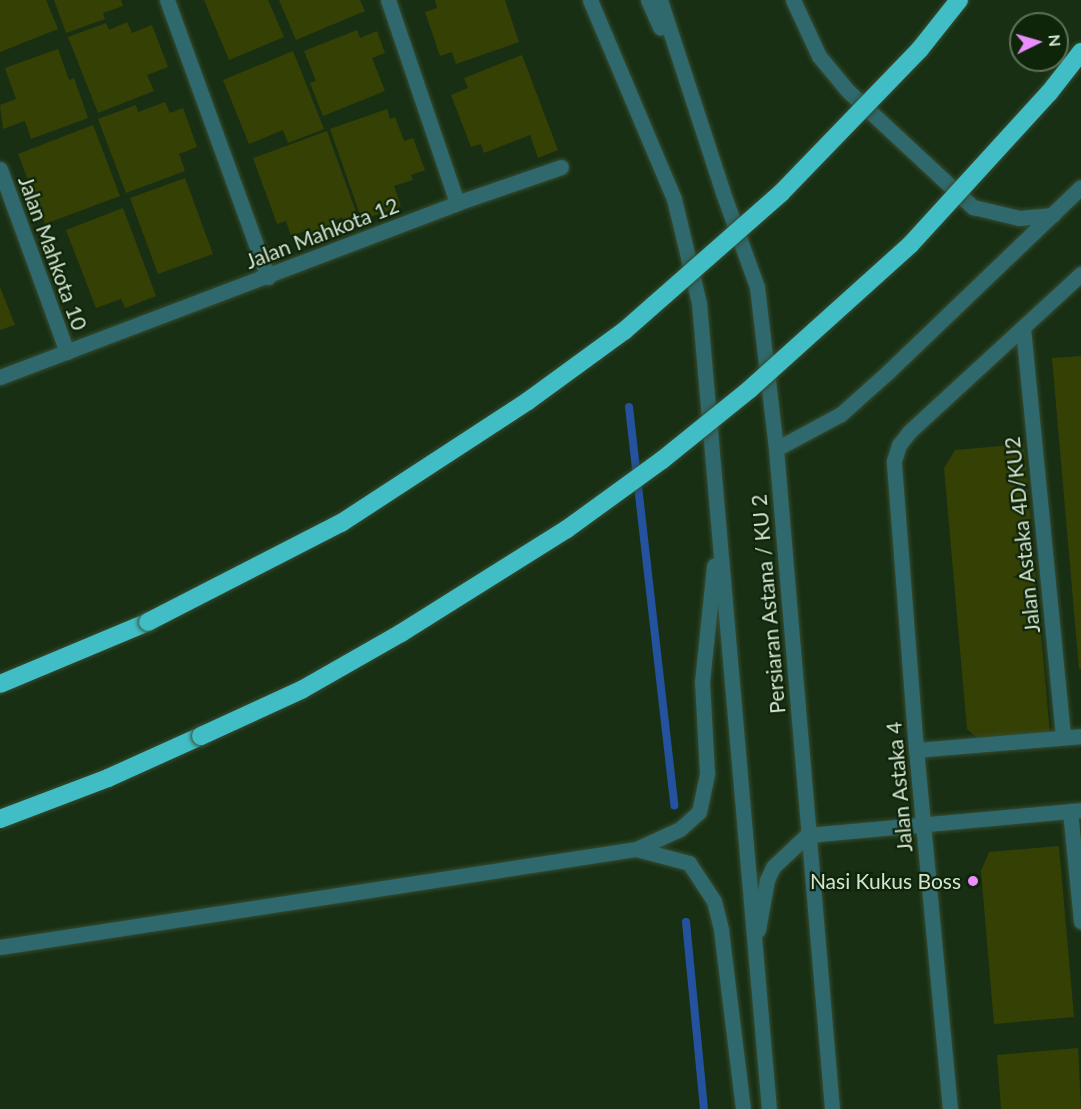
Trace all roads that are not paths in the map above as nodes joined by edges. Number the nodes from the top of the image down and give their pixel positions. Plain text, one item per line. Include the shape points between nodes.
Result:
1 (166, 0) edge
2 (388, 0) edge
3 (590, 0) edge
4 (602, 0) edge
5 (648, 0) edge
6 (660, 0) edge
7 (793, 0) edge
8 (959, 0) edge
9 (1081, 52) edge
10 (695, 106) junction
11 (638, 113) junction
12 (561, 166) dead end
13 (0, 169) edge
14 (1081, 187) edge
15 (457, 203) junction
16 (1053, 215) junction
17 (1081, 274) edge
18 (268, 277) junction
19 (1023, 328) junction
20 (67, 352) junction
21 (0, 377) edge
22 (776, 449) junction
23 (718, 530) junction
24 (0, 684) edge
25 (1081, 736) edge
26 (1063, 737) junction
27 (916, 750) junction
28 (1076, 811) edge
29 (0, 819) edge
30 (923, 825) junction
31 (807, 835) junction
32 (636, 849) junction
33 (1081, 921) edge
34 (0, 947) edge
35 (754, 951) junction
36 (743, 1109) edge
37 (769, 1109) edge
38 (832, 1109) edge
39 (950, 1109) edge

1 - 18 street
2 - 15 street
3 - 11 street, Persiaran Astana / KU 2
4 - 11 street, Persiaran Astana / KU 2
5 - 10 street, Persiaran Astana / KU 2
6 - 10 street, Persiaran Astana / KU 2
7 - 16 street via 819,56 848,91 973,207 1020,218
8 - 24 highway, bridge via 920,49 781,193 624,331 528,401 341,523 148,622
9 - 29 highway, bridge via 1049,93 910,245 750,389 567,529 303,689 108,778
10 - 22 street, Persiaran Astana / KU 2 via 757,287
11 - 23 street, Persiaran Astana / KU 2 via 674,199 699,303
12 - 15 street, Jalan Mahkota 12
13 - 20 street, Jalan Mahkota 10
14 - 16 street
15 - 18 street, Jalan Mahkota 12
16 - 22 street via 841,414
17 - 19 street
18 - 20 street, Jalan Mahkota 12
19 - 26 street, Jalan Astaka 4D/KU2
19 - 27 street, Jalan Astaka 4 via 909,432 894,461
20 - 21 street, Jalan Mahkota 12
22 - 31 street, Persiaran Astana / KU 2
23 - 32 street via 702,682 707,773 699,812 680,830
23 - 35 street, Persiaran Astana / KU 2
25 - 26 street
26 - 27 street
27 - 30 street, Jalan Astaka 4
28 - 30 street
28 - 33 street
30 - 31 street
30 - 39 street, Jalan Astaka 4
31 - 35 street via 773,867 767,880
31 - 38 street, Persiaran Astana / KU 2
32 - 34 street
32 - 36 street via 689,862 714,901
35 - 37 street, Persiaran Astana / KU 2

